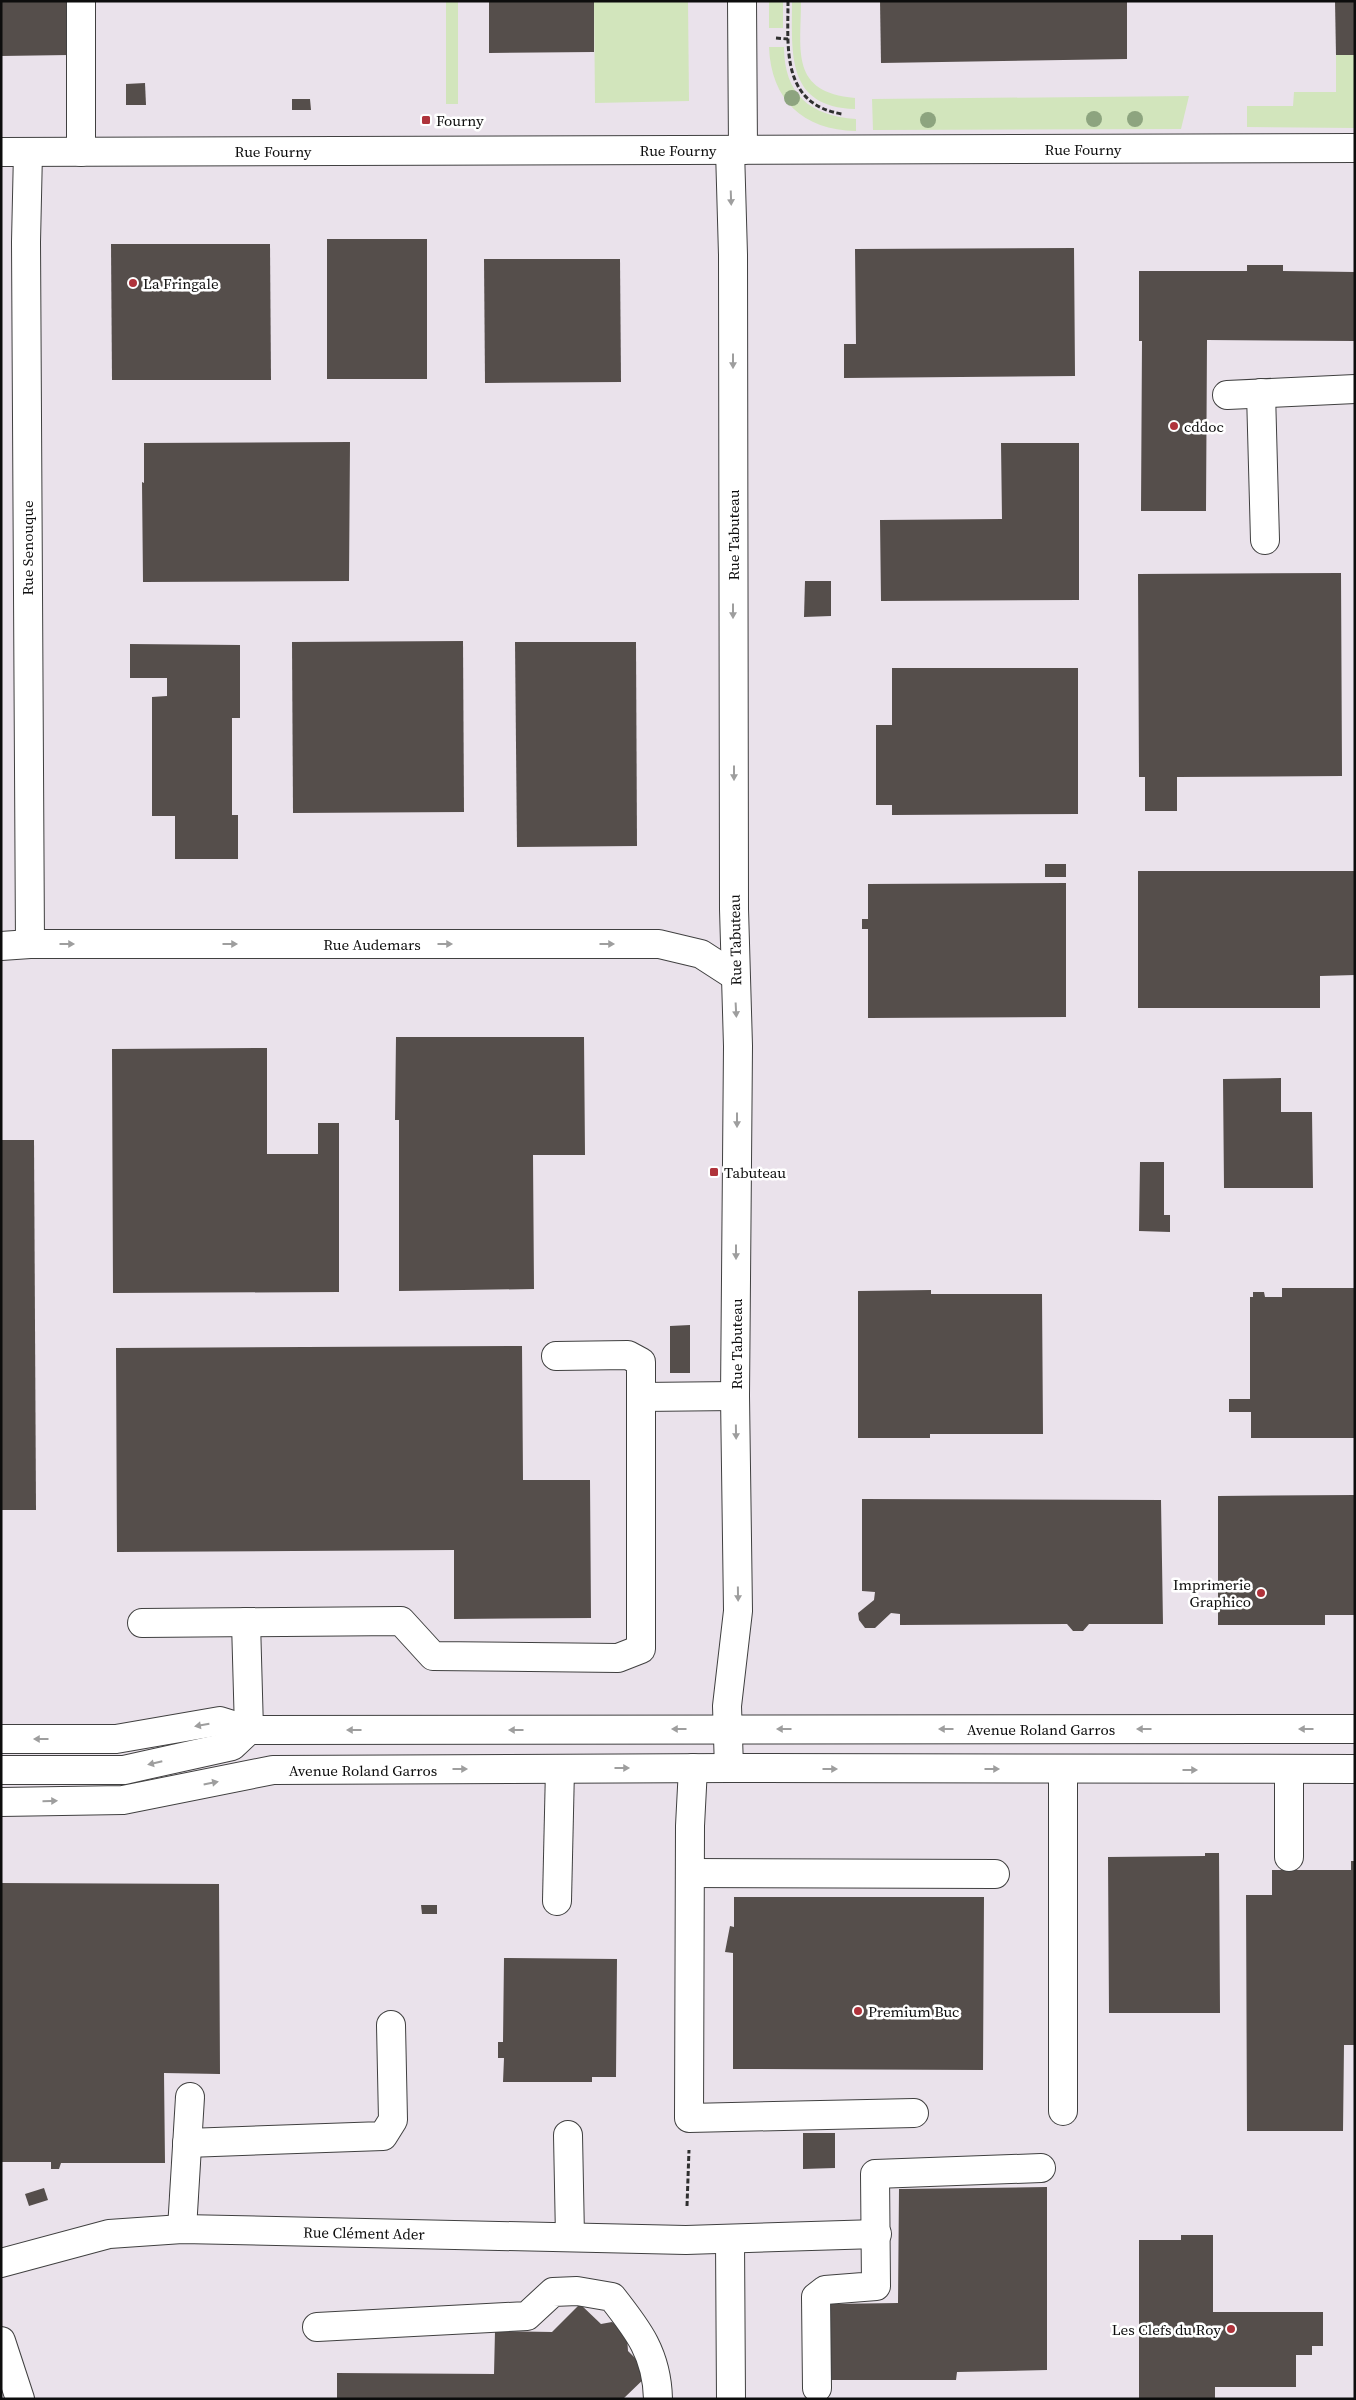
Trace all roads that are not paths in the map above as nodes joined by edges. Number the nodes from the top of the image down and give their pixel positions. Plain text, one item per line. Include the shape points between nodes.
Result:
1 (81, 1) edge
2 (742, 1) edge
3 (1355, 148) edge
4 (736, 150) junction
5 (1, 152) edge
6 (28, 152) junction
7 (81, 152) junction
8 (1355, 389) edge
9 (1261, 393) junction
10 (1227, 395) dead end
11 (1265, 540) dead end
12 (30, 944) junction
13 (1, 946) edge
14 (735, 976) junction
15 (556, 1356) dead end
16 (735, 1396) junction
17 (641, 1397) junction
18 (246, 1622) junction
19 (142, 1623) dead end
20 (728, 1729) junction
21 (1355, 1729) edge
22 (249, 1730) junction
23 (1, 1739) edge
24 (693, 1768) junction
25 (729, 1768) junction
26 (560, 1769) junction
27 (1355, 1769) edge
28 (1, 1770) edge
29 (1063, 1770) junction
30 (1289, 1770) junction
31 (1, 1802) edge
32 (1289, 1857) dead end
33 (690, 1873) junction
34 (995, 1874) dead end
35 (557, 1901) dead end
36 (391, 2025) dead end
37 (190, 2098) dead end
38 (1063, 2111) dead end
39 (914, 2113) dead end
40 (568, 2135) dead end
41 (187, 2143) junction
42 (1041, 2168) dead end
43 (182, 2229) junction
44 (877, 2234) junction
45 (570, 2237) junction
46 (730, 2240) junction
47 (1, 2263) edge
48 (317, 2326) dead end
49 (1, 2341) edge
50 (817, 2388) dead end
51 (20, 2399) edge
52 (658, 2399) edge
53 (731, 2399) edge

1 - 7 street
2 - 4 street, Rue Tabuteau
3 - 4 street, Rue Fourny
4 - 7 street, Rue Fourny
4 -> 14 street, Rue Tabuteau via 733,255
5 - 6 street, Rue Fourny
6 - 7 street, Rue Fourny
6 - 12 street, Rue Senouque
8 - 9 street
9 - 10 street
9 - 11 street
12 - 13 street, Rue Audemars
12 -> 14 street, Rue Audemars via 659,944 701,954
14 -> 16 street, Rue Tabuteau via 738,1046
15 - 17 street via 628,1355 641,1362
16 - 17 street
16 -> 20 street, Rue Tabuteau via 738,1611 727,1706
17 - 18 street via 641,1649 618,1658 432,1656 401,1620
18 - 19 street
18 - 22 street
21 -> 20 street, Avenue Roland Garros
20 -> 22 street, Avenue Roland Garros
20 - 25 street
22 -> 23 street, Avenue Roland Garros via 220,1721 116,1739
22 -> 28 street via 232,1746 124,1770
24 - 25 street, Avenue Roland Garros
26 -> 24 street, Avenue Roland Garros
24 - 33 street
25 -> 29 street, Avenue Roland Garros
31 -> 26 street, Avenue Roland Garros via 123,1800 273,1770
26 - 35 street
27 - 30 street, Avenue Roland Garros
29 -> 30 street, Avenue Roland Garros
29 - 38 street
30 - 32 street
33 - 34 street
33 - 39 street via 689,2118
36 - 41 street via 393,2120 383,2136
37 - 41 street
40 - 45 street
41 - 43 street
42 - 44 street via 875,2174
43 - 45 street, Rue Clément Ader
43 - 47 street, Rue Clément Ader via 109,2234
44 - 46 street, Rue Clément Ader
44 - 50 street via 876,2286 825,2290 816,2297
45 - 46 street, Rue Clément Ader
46 - 53 street
48 - 52 street via 527,2316 553,2292 577,2291 612,2297 641,2333 658,2377
49 - 51 street

